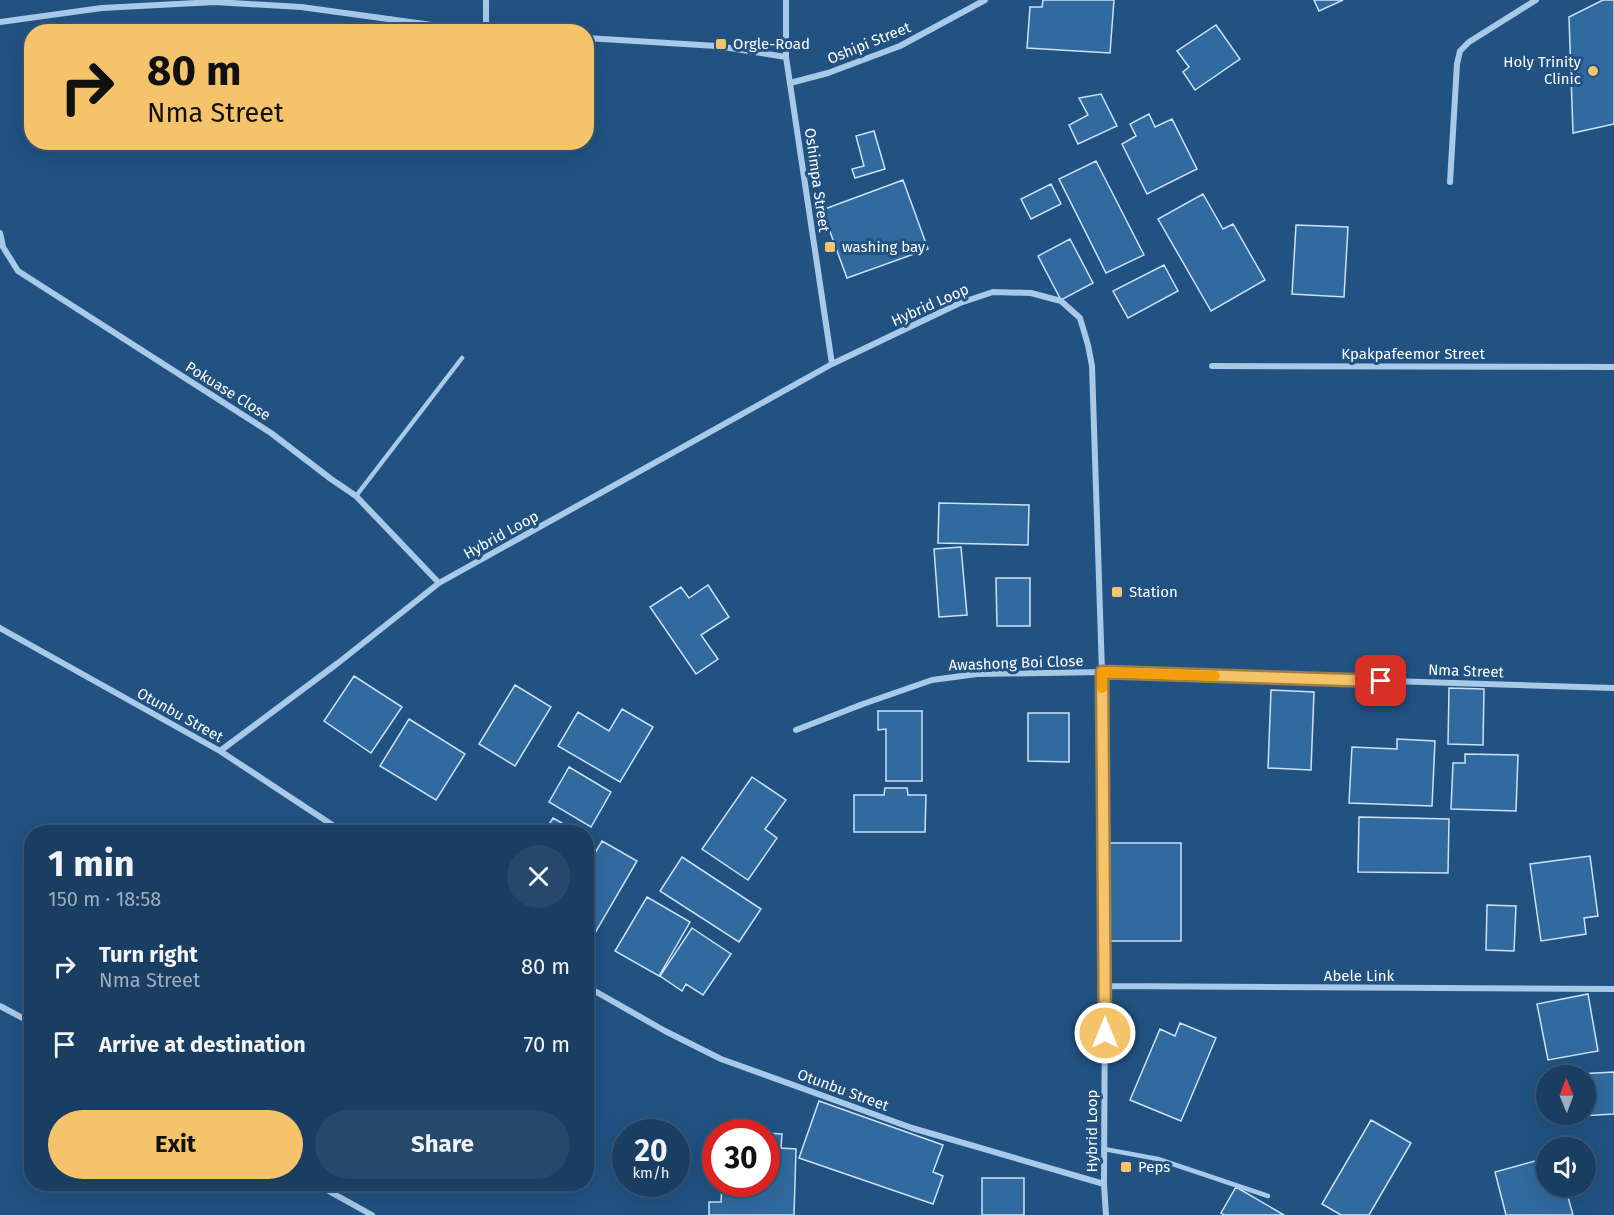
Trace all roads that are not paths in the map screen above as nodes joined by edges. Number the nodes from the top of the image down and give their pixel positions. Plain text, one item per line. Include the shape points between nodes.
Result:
1 (486, 0) edge
2 (786, 0) edge
3 (985, 0) edge
4 (1536, 0) edge
5 (0, 22) edge
6 (428, 24) edge
7 (484, 24) edge
8 (594, 38) edge
9 (786, 57) junction
10 (790, 83) junction
11 (1450, 182) dead end
12 (0, 233) edge
13 (462, 358) dead end
14 (832, 364) junction
15 (1212, 366) dead end
16 (1614, 367) edge
17 (356, 496) junction
18 (439, 583) junction
19 (0, 628) edge
20 (1102, 672) junction
21 (1614, 688) edge
22 (796, 730) dead end
23 (220, 751) junction
24 (332, 825) edge
25 (1105, 986) junction
26 (1614, 989) edge
27 (594, 991) edge
28 (0, 1005) edge
29 (24, 1018) edge
30 (1104, 1149) junction
31 (1104, 1184) junction
32 (329, 1191) edge
33 (1268, 1196) dead end
34 (372, 1215) edge
35 (1106, 1215) edge

1 - 7 street
2 - 9 street, Oshimpa Street
3 - 10 street, Oshipi Street via 900,46
4 - 11 street via 1460,51
5 - 6 street via 102,8 215,2 301,6
8 - 9 street via 717,46
9 - 10 street, Oshimpa Street
10 - 14 street, Oshimpa Street
12 - 17 street, Pokuase Close via 3,247 18,271 271,433
13 - 17 lane
14 - 18 street, Hybrid Loop
14 - 20 street, Hybrid Loop via 960,303 993,292 1031,293 1061,301 1080,318 1092,366
15 - 16 street, Kpakpafeemor Street
17 - 18 street, Pokuase Close
18 - 23 street, Hybrid Loop
19 - 23 street, Otunbu Street
20 - 21 street, Nma Street
20 - 22 street, Awashong Boi Close via 977,674 932,680
20 - 25 street, Hybrid Loop
23 - 24 street, Otunbu Street
25 - 26 street, Abele Link
25 - 30 street, Hybrid Loop
27 - 31 street, Otunbu Street via 721,1059 912,1128
28 - 29 street
30 - 31 street, Hybrid Loop
30 - 33 lane via 1158,1159
31 - 35 street, Hybrid Loop
32 - 34 street

